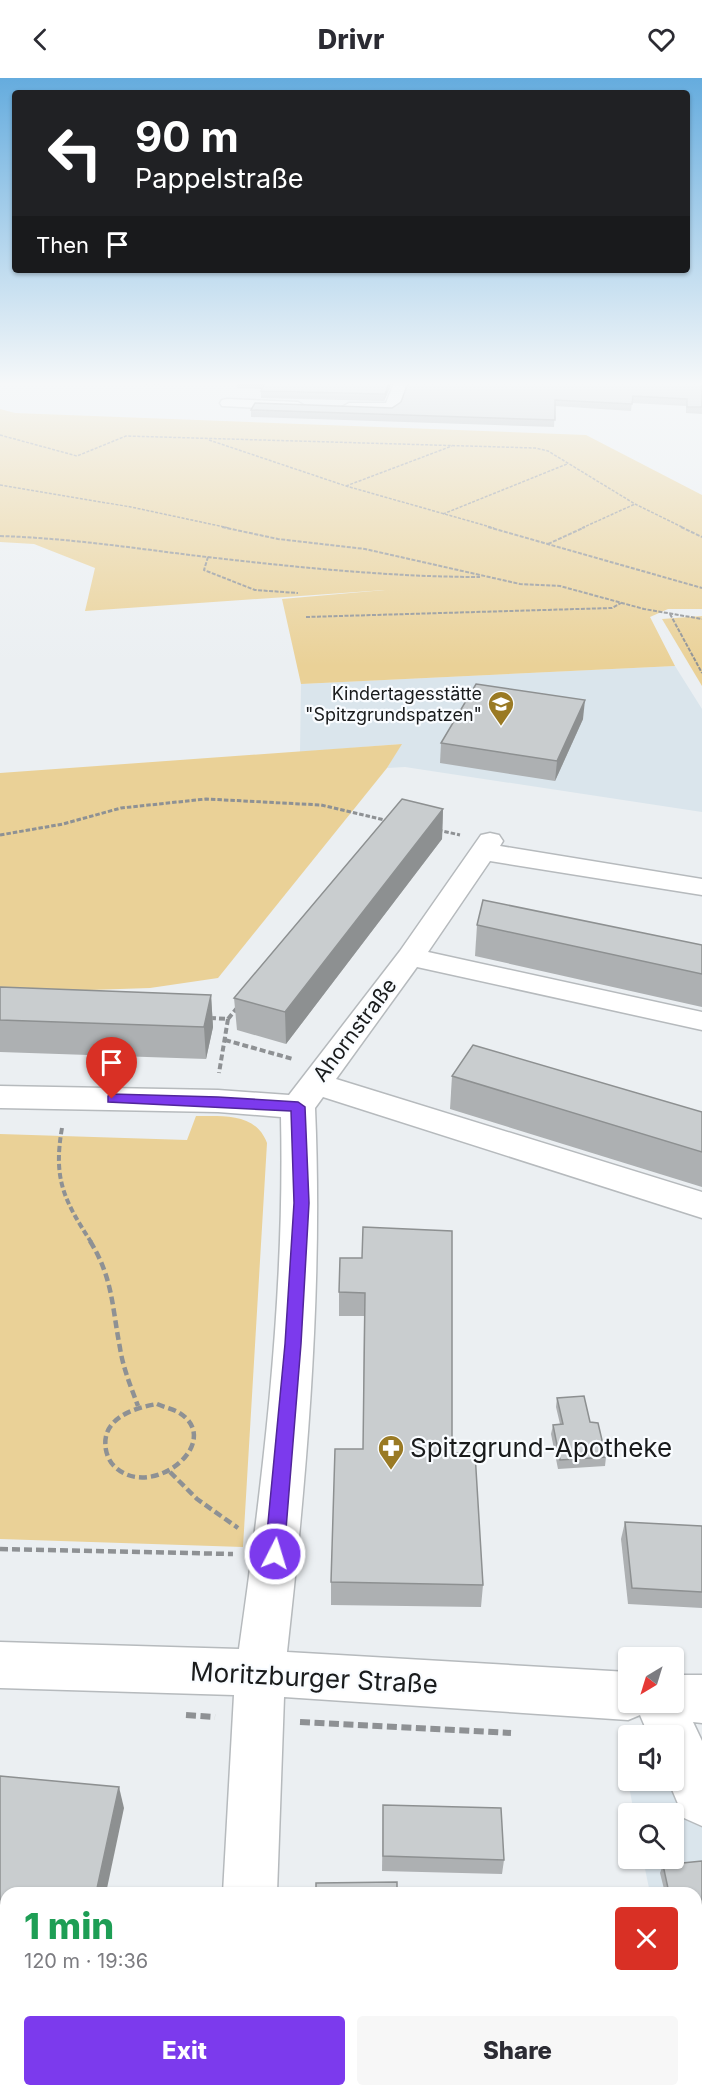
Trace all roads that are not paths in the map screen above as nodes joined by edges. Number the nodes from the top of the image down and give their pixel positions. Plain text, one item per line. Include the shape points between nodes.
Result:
1 (702, 887) edge
2 (410, 957) junction
3 (702, 1021) edge
4 (313, 1086) junction
5 (0, 1096) edge
6 (702, 1205) edge
7 (0, 1665) edge
8 (618, 1696) edge
9 (259, 1697) junction
10 (684, 1698) edge
11 (702, 1699) edge
12 (664, 1713) edge
13 (702, 1800) edge
14 (250, 1887) edge

1 - 2 street, Ahornstraße via 487,846
2 - 3 street
2 - 4 street, Ahornstraße
4 - 5 street via 218,1101
4 - 6 street
4 - 9 street via 275,1554
7 - 9 street, Moritzburger Straße
8 - 9 street, Moritzburger Straße
9 - 14 street
10 - 11 street
12 - 13 street

